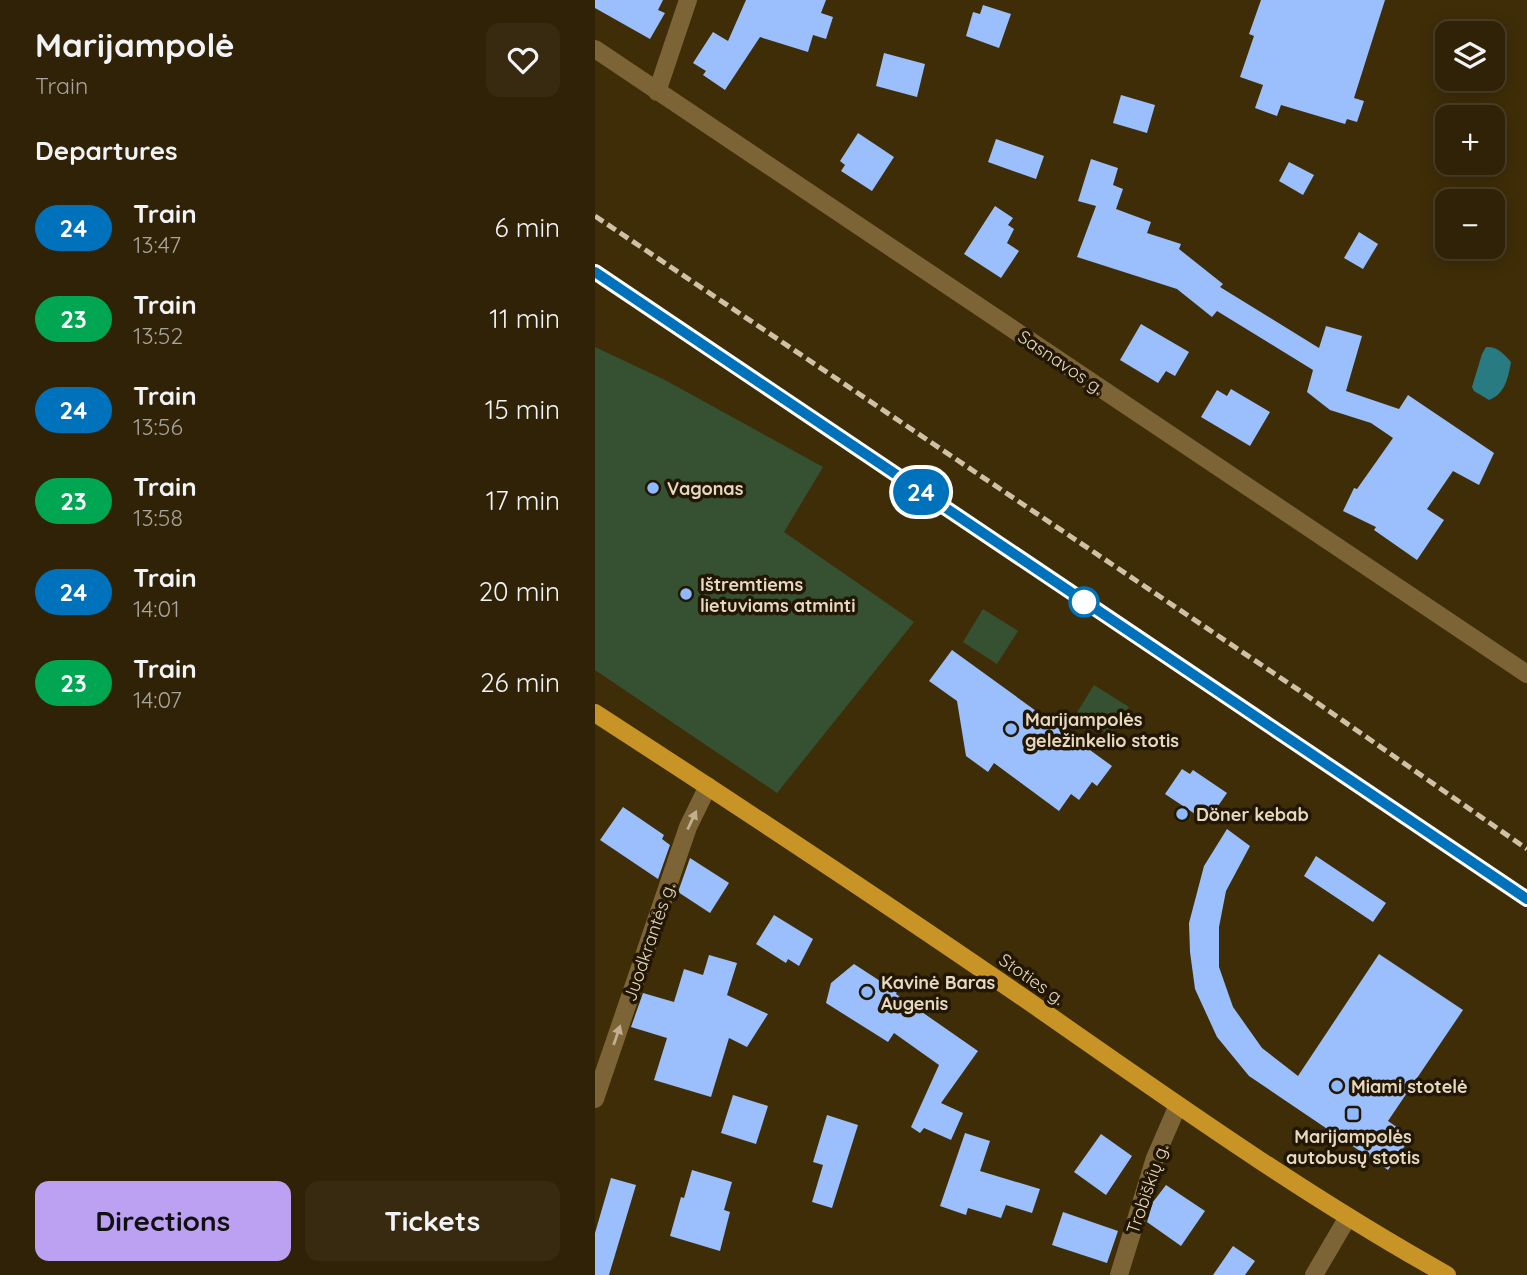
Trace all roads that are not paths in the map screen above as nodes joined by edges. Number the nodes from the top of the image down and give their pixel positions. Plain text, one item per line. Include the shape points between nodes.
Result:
1 (688, 0) edge
2 (595, 49) edge
3 (657, 92) junction
4 (1527, 674) edge
5 (595, 712) edge
6 (708, 786) junction
7 (595, 1099) edge
8 (1178, 1105) junction
9 (1348, 1217) junction
10 (1119, 1275) edge
11 (1314, 1275) edge
12 (1447, 1275) edge

1 - 3 street
2 - 3 street, Sasnavos g.
3 - 4 street, Sasnavos g.
5 - 6 main road, Stoties g.
7 -> 6 street, Juodkrantės g. via 688,827
6 - 8 main road, Stoties g.
8 - 9 main road, Stoties g.
8 - 10 street, Trobiškių g. via 1155,1158
9 - 11 street
9 - 12 main road, Stoties g.

